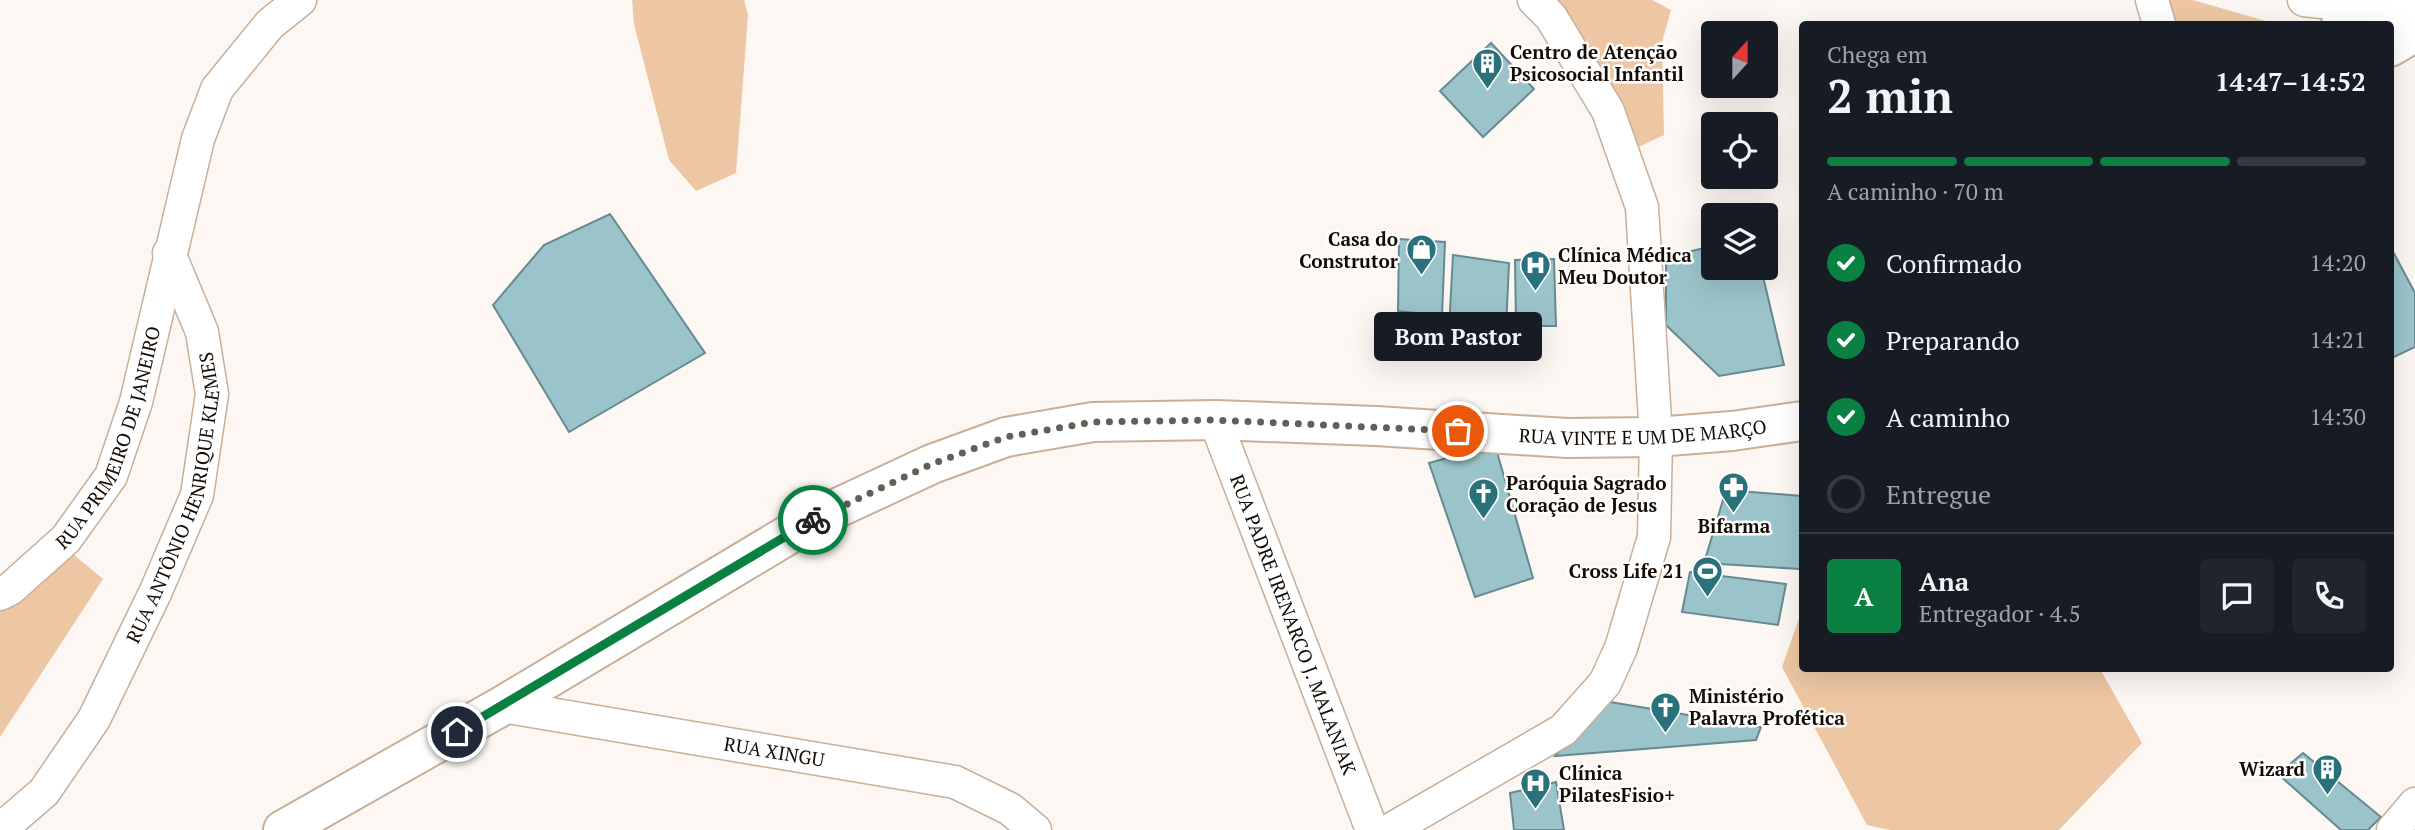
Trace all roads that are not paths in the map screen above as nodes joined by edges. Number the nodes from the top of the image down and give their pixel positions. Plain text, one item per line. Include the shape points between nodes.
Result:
1 (300, 0) edge
2 (1534, 0) edge
3 (2152, 0) edge
4 (2304, 0) edge
5 (2415, 9) edge
6 (2347, 10) edge
7 (2158, 21) edge
8 (2415, 32) edge
9 (2394, 45) edge
10 (169, 253) junction
11 (1214, 420) junction
12 (1799, 421) edge
13 (1656, 437) junction
14 (0, 594) edge
15 (502, 706) junction
16 (2415, 804) edge
17 (0, 830) edge
18 (283, 830) edge
19 (1035, 830) edge
20 (1372, 830) edge
21 (1390, 830) edge
22 (2393, 830) edge

1 - 10 street via 270,23 217,89 198,139
2 - 13 street via 1550,17 1608,111 1642,207
3 - 7 street
4 - 6 street
5 - 6 street
8 - 9 main road
10 - 14 street, RUA PRIMEIRO DE JANEIRO via 136,402 111,476 66,538
10 - 17 street, RUA ANTÔNIO HENRIQUE KLEMES via 202,332 212,394 197,495 94,719 44,792
11 - 13 main road, RUA VINTE E UM DE MARÇO via 1567,438
11 - 15 main road, RUA VINTE E UM DE MARÇO via 1093,422 1006,437 932,464 818,517
11 - 20 street, RUA PADRE IRENARCO J. MALANIAK
12 - 13 main road, RUA VINTE E UM DE MARÇO
13 - 21 street via 1654,537 1621,648 1605,683 1563,730
15 - 18 main road, RUA VINTE E UM DE MARÇO
15 - 19 street, RUA XINGU via 955,782 1010,809
16 - 22 street

